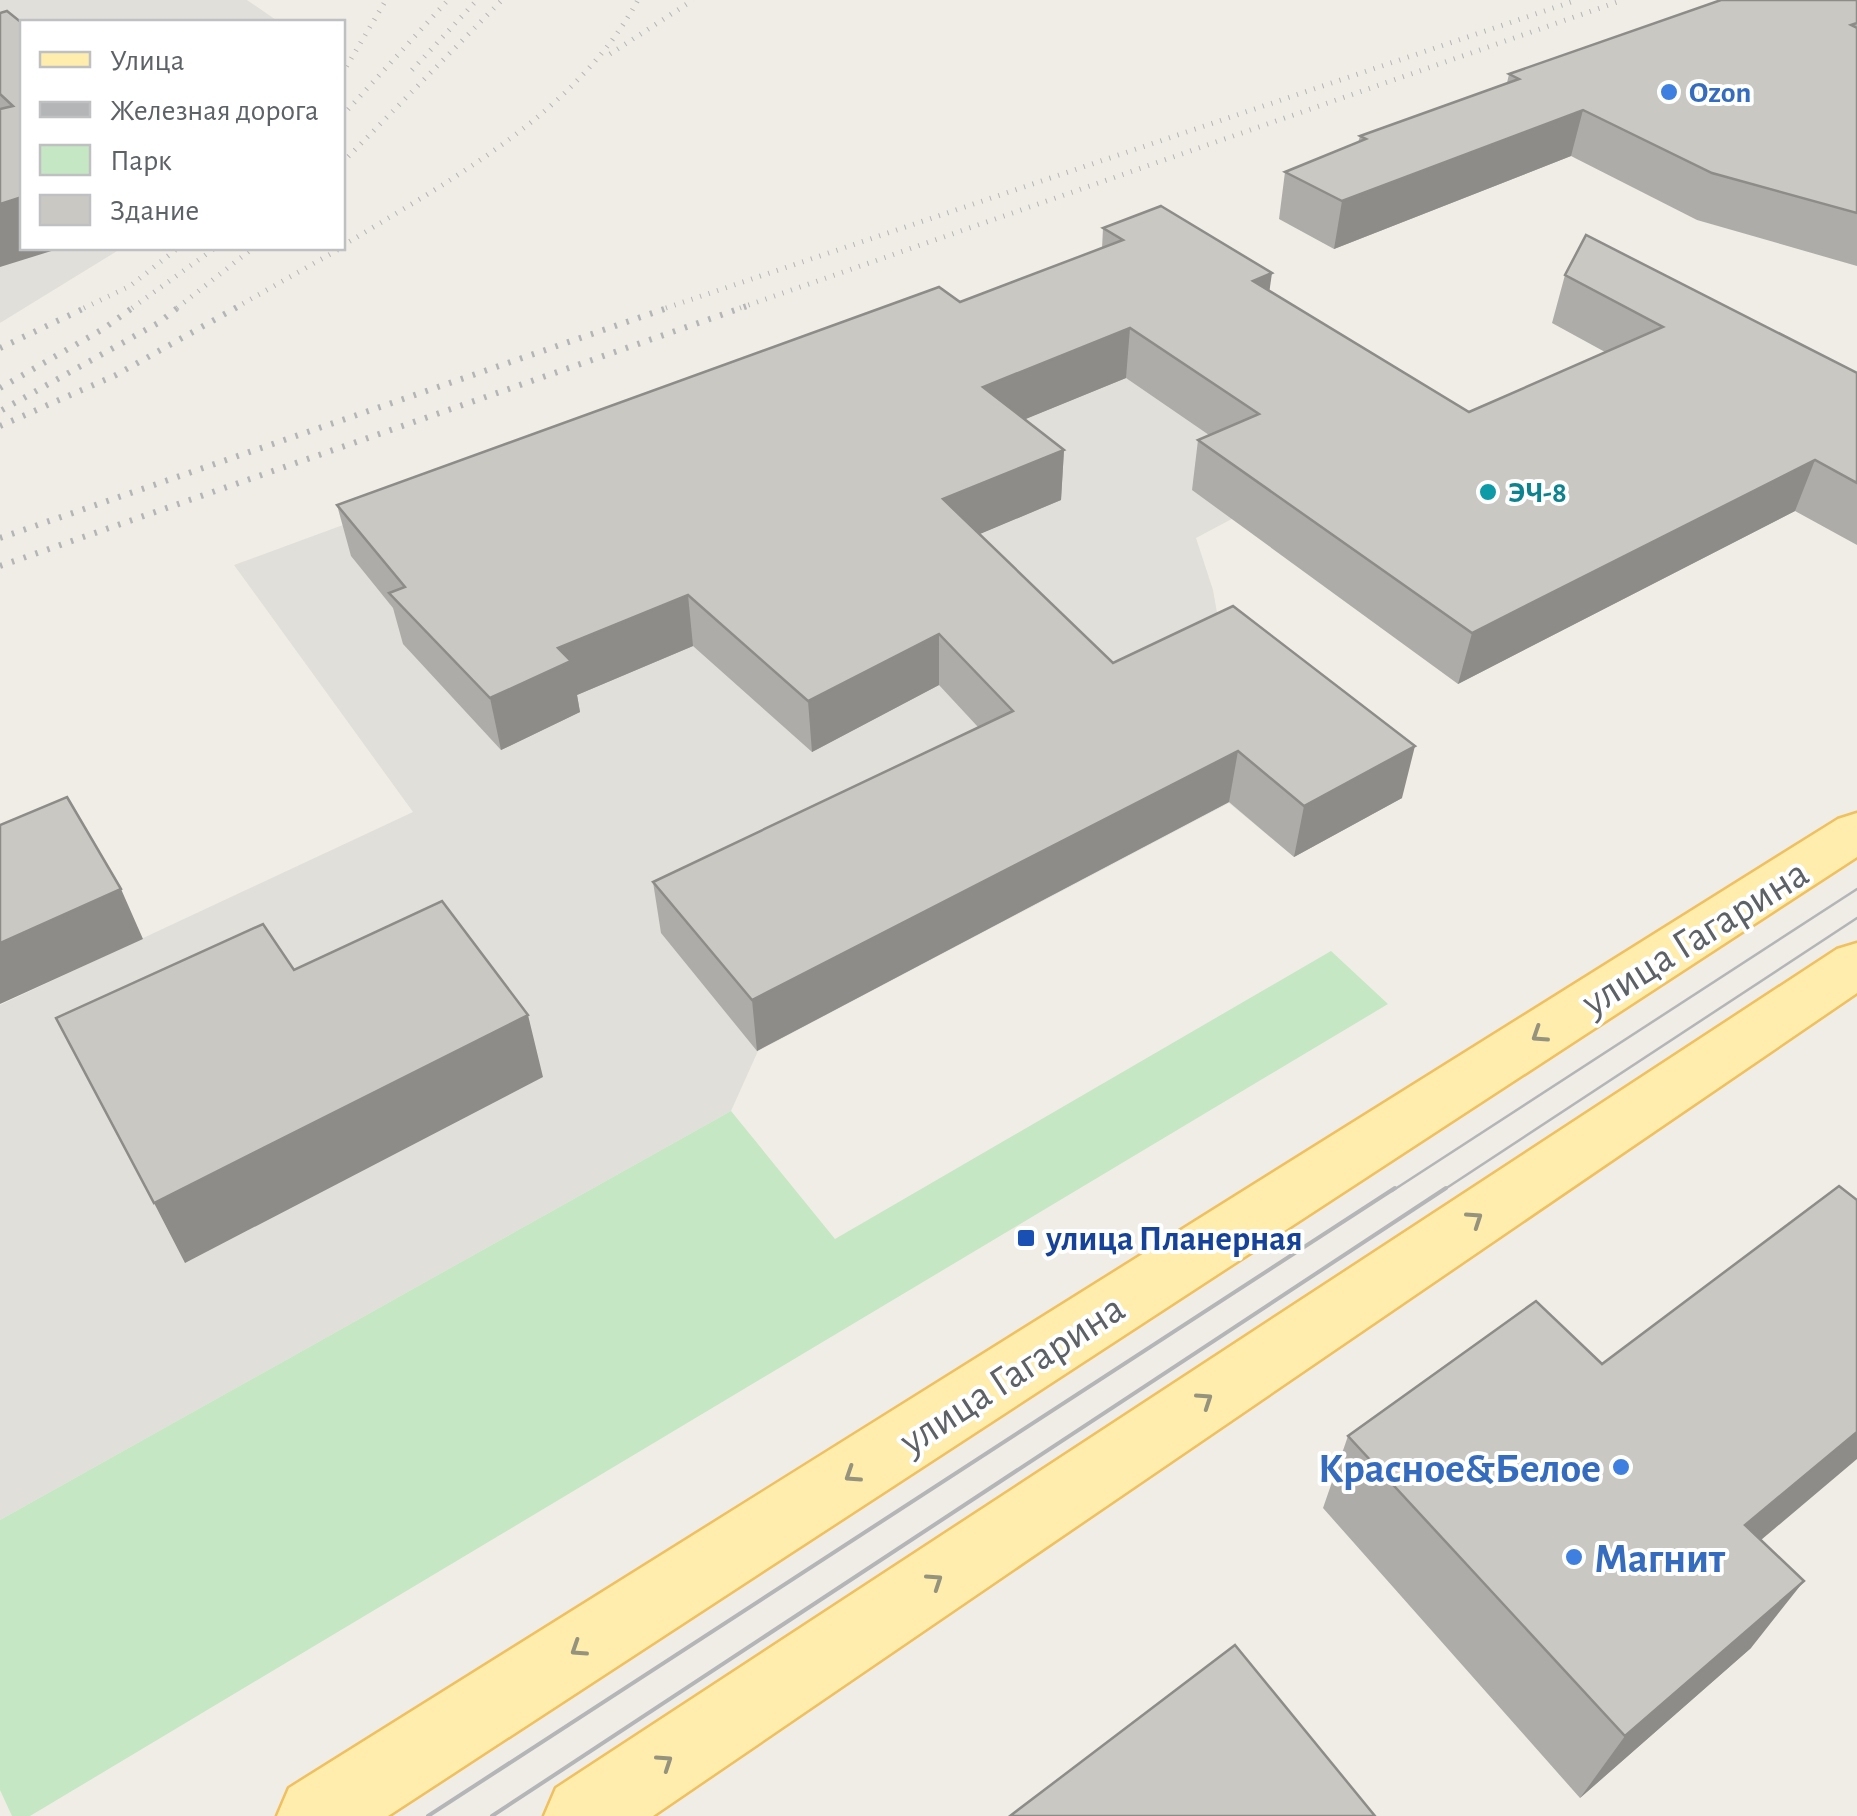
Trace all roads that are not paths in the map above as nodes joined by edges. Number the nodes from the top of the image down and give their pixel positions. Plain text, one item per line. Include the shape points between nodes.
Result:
1 (1857, 832) edge
2 (1857, 964) edge
3 (317, 1816) edge
4 (584, 1816) edge

1 -> 3 main road, улица Гагарина
4 -> 2 main road

